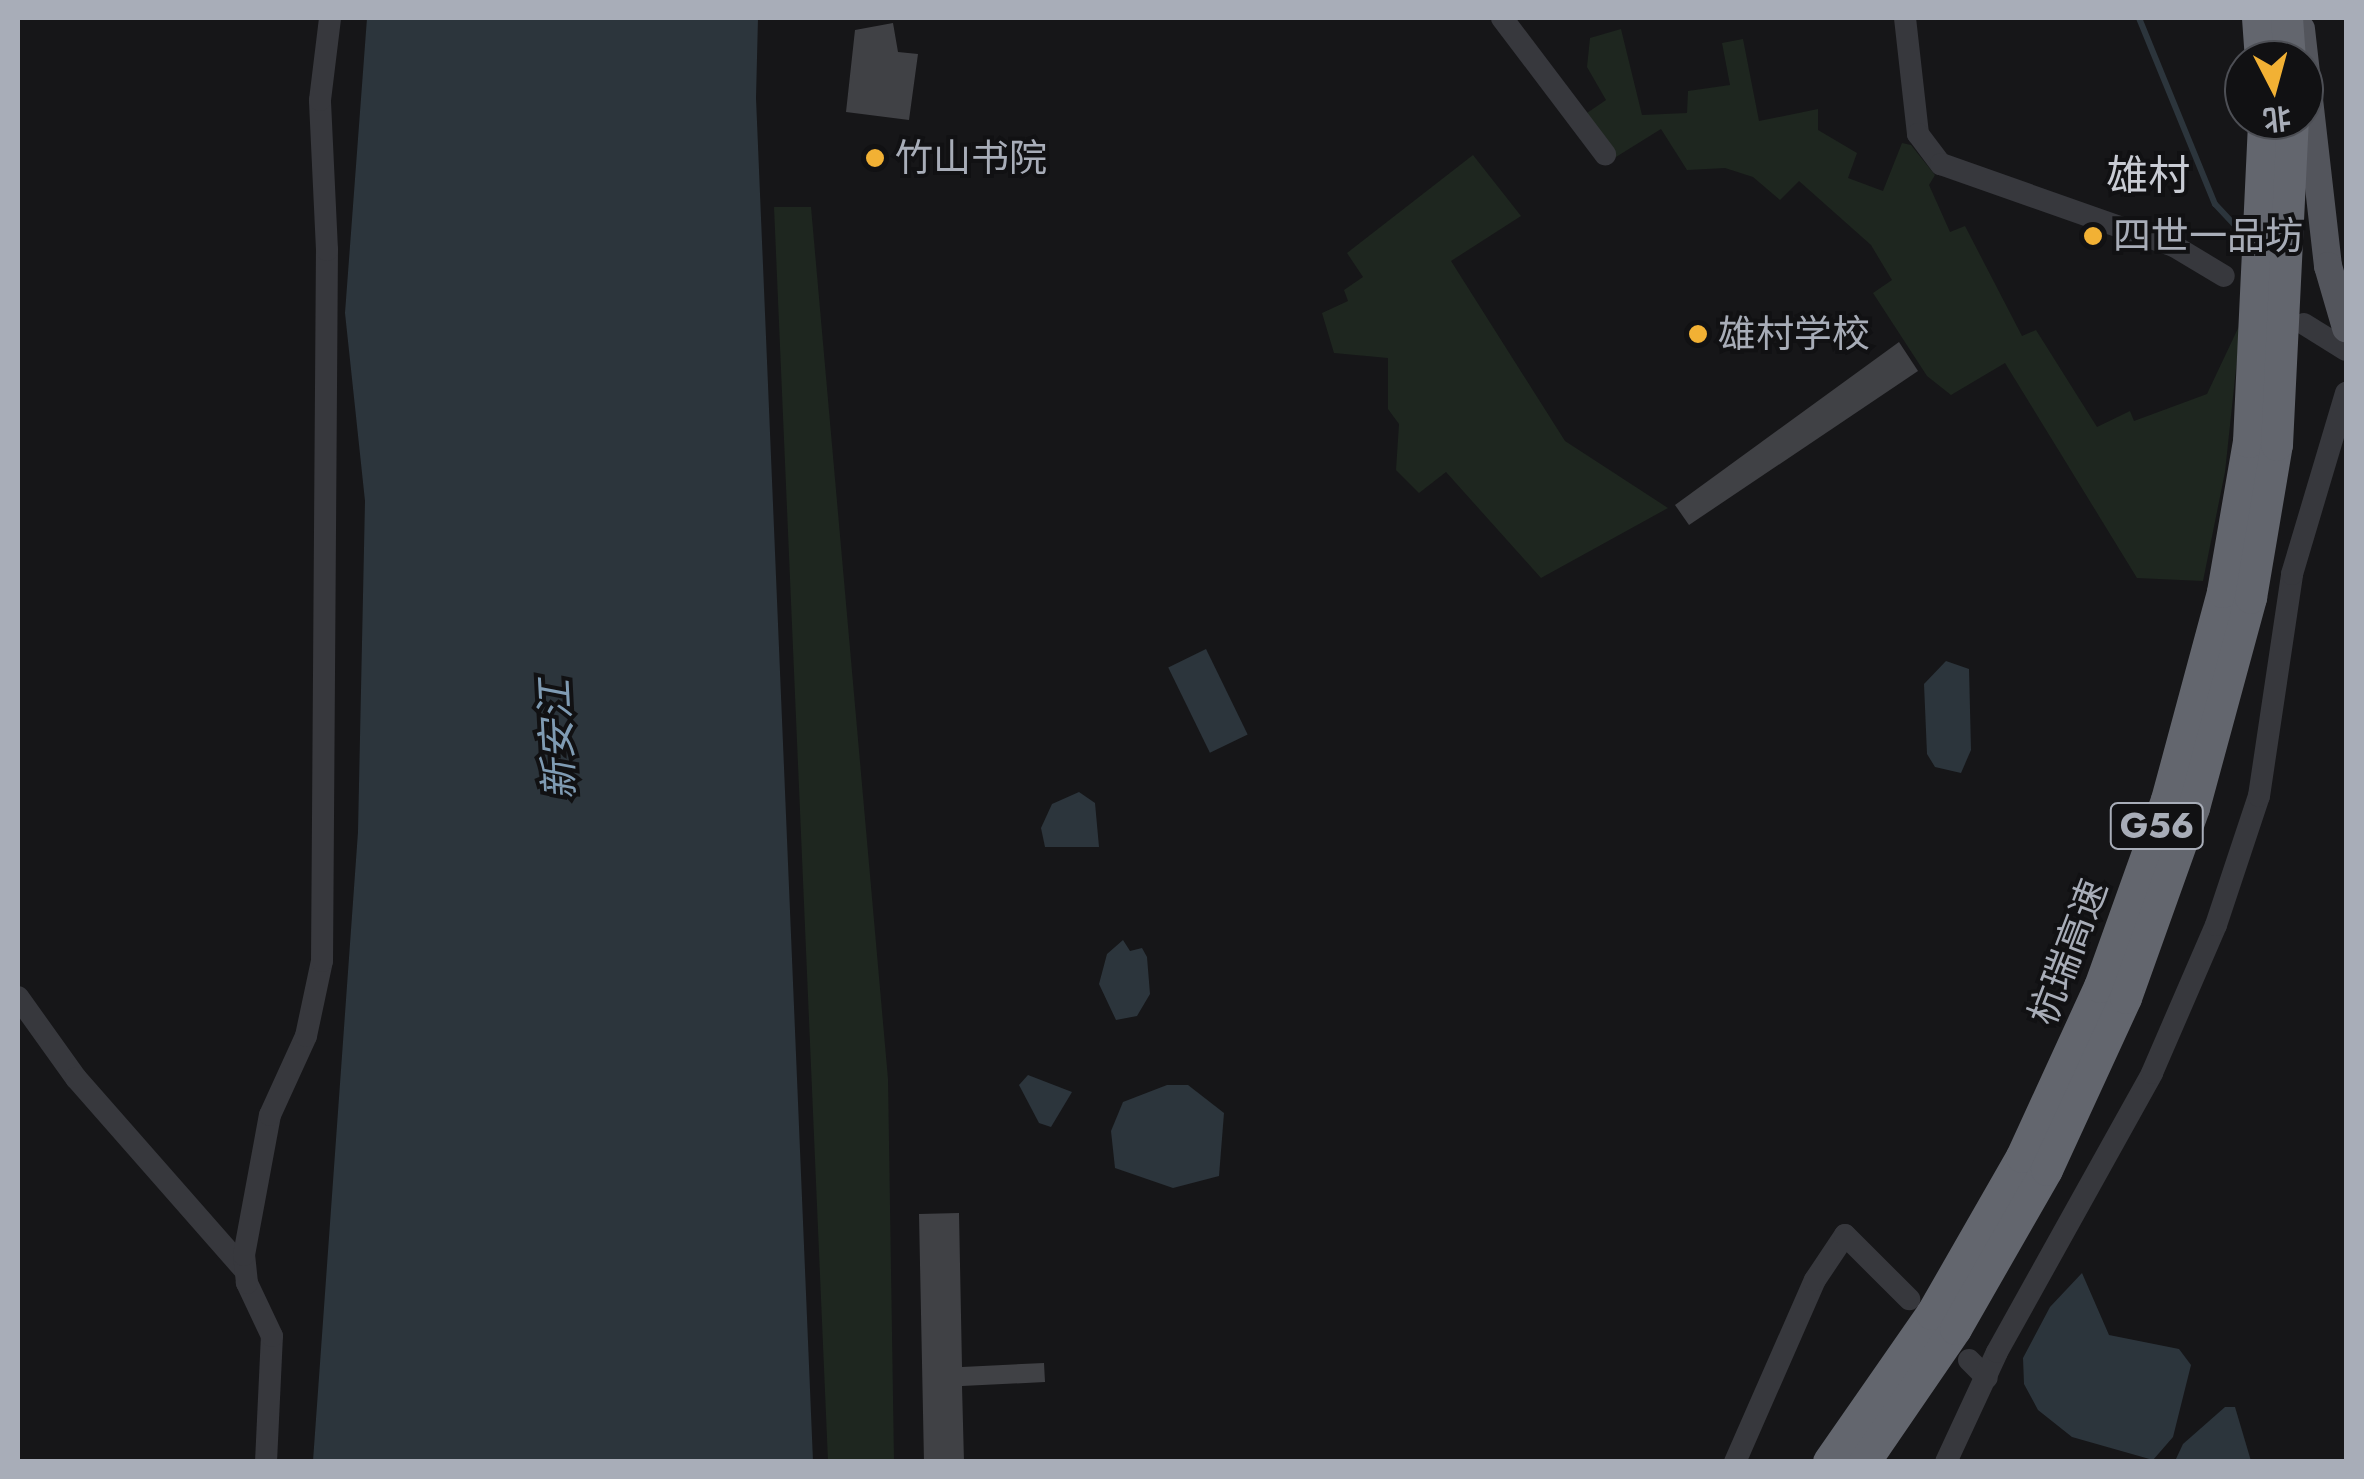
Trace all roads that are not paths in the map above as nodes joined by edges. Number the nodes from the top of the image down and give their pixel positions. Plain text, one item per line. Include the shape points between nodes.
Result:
1 (330, 18) edge
2 (1502, 18) edge
3 (1905, 18) edge
4 (2299, 18) edge
5 (2263, 140) edge
6 (2292, 140) edge
7 (1605, 154) dead end
8 (2224, 276) dead end
9 (2304, 324) dead end
10 (2346, 328) edge
11 (2346, 350) edge
12 (2346, 394) edge
13 (18, 997) edge
14 (244, 1269) junction
15 (1909, 1298) dead end
16 (1969, 1360) dead end
17 (1986, 1378) junction
18 (266, 1462) edge
19 (1735, 1462) edge
20 (1829, 1462) edge
21 (1865, 1462) edge
22 (1946, 1462) edge

1 - 14 street via 320,100 326,250 322,961 306,1036 270,1115
2 - 7 street
3 - 8 street via 1918,134 1940,164 2174,246
4 - 10 main road via 2328,266
5 - 20 highway, 杭瑞高速 / G56 via 2249,442 2218,610 2166,800 2100,987 2022,1157 1932,1314
6 - 21 highway, 杭瑞高速 / G56 via 2278,445 2246,616 2194,808 2126,998 2048,1170 1956,1329
9 - 11 street
12 - 17 street via 2292,574 2259,796 2216,925 2152,1073
13 - 14 street via 76,1078
14 - 18 street via 272,1336
15 - 19 street via 1845,1235 1815,1280
16 - 17 street
17 - 22 street

